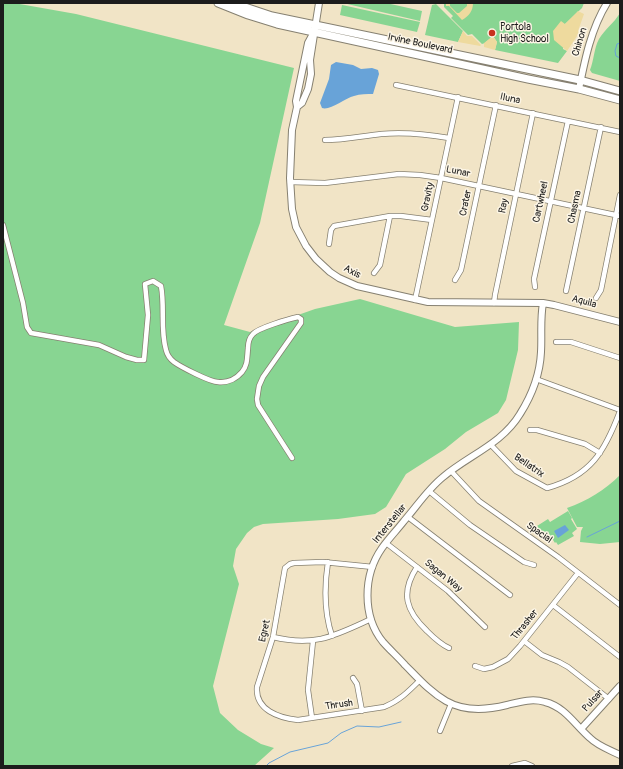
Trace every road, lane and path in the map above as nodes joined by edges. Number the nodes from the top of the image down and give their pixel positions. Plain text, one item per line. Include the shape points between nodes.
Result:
1 (218, 3) edge
2 (233, 3) edge
3 (319, 3) edge
4 (607, 3) edge
5 (314, 29) junction
6 (580, 80) junction
7 (300, 81) junction
8 (310, 83) junction
9 (396, 85) dead end
10 (579, 89) junction
11 (620, 91) edge
12 (458, 97) junction
13 (620, 100) edge
14 (496, 105) junction
15 (297, 107) junction
16 (533, 113) junction
17 (568, 120) junction
18 (601, 127) junction
19 (620, 132) edge
20 (449, 138) junction
21 (325, 140) dead end
22 (441, 178) junction
23 (290, 182) junction
24 (479, 186) junction
25 (516, 194) junction
26 (620, 195) edge
27 (550, 201) junction
28 (584, 209) junction
29 (390, 216) junction
30 (618, 216) edge
31 (432, 220) junction
32 (3, 225) edge
33 (328, 244) dead end
34 (374, 273) dead end
35 (455, 280) dead end
36 (535, 287) dead end
37 (566, 291) dead end
38 (596, 298) dead end
39 (415, 300) junction
40 (494, 303) junction
41 (543, 303) junction
42 (620, 322) edge
43 (556, 342) dead end
44 (620, 358) edge
45 (536, 379) junction
46 (620, 410) edge
47 (530, 430) dead end
48 (491, 445) junction
49 (600, 453) junction
50 (292, 458) dead end
51 (451, 471) junction
52 (429, 491) junction
53 (408, 517) junction
54 (386, 543) junction
55 (328, 562) junction
56 (534, 565) dead end
57 (373, 567) junction
58 (417, 567) junction
59 (578, 573) junction
60 (510, 596) dead end
61 (553, 605) junction
62 (620, 605) edge
63 (371, 619) junction
64 (485, 627) dead end
65 (332, 636) junction
66 (273, 637) junction
67 (313, 641) junction
68 (524, 641) junction
69 (449, 648) dead end
70 (620, 657) edge
71 (475, 666) dead end
72 (353, 678) dead end
73 (420, 680) junction
74 (620, 686) edge
75 (258, 699) joint
76 (609, 699) junction
77 (452, 704) junction
78 (362, 711) junction
79 (312, 718) junction
80 (581, 729) junction
81 (440, 730) dead end
82 (620, 755) edge
83 (512, 766) edge
84 (532, 766) edge

1 - 5 main road, Irvine Boulevard via 260,19
2 - 5 main road, Irvine Boulevard
3 - 5 street
4 - 6 street, Chinon via 589,45
5 - 6 main road, Irvine Boulevard
5 - 7 street, Axis via 308,43
5 - 8 street, Axis
5 - 10 main road, Irvine Boulevard
6 - 10 street, Chinon
6 - 11 main road, Irvine Boulevard
7 - 8 street
7 - 15 street, Axis
8 - 15 street, Axis via 302,103
9 - 12 street, Iluna
10 - 13 main road, Irvine Boulevard
12 - 14 street, Iluna
12 - 20 street, Gravity
14 - 16 street, Iluna
14 - 24 street, Crater
15 - 23 street, Axis via 292,130
16 - 17 street, Iluna
16 - 25 street, Ray
17 - 18 street, Iluna
17 - 27 street, Cartwheel
18 - 19 street, Iluna
18 - 28 street, Chasma
20 - 21 street via 394,133
20 - 22 street, Gravity
22 - 23 street, Lunar via 399,174 325,183
22 - 24 street, Lunar
22 - 31 street, Gravity
23 - 39 street, Axis via 290,201 296,226 310,252 323,266 339,278 357,286
24 - 25 street, Lunar
24 - 35 street, Crater via 460,270
25 - 27 street, Lunar
25 - 40 street, Ray
26 - 30 street
27 - 28 street, Lunar
27 - 36 street, Cartwheel via 534,279
28 - 30 street, Lunar
28 - 37 street, Chasma
29 - 31 street
29 - 33 street via 334,226 330,230
29 - 34 street via 380,265
30 - 38 street via 601,290
31 - 39 street, Gravity
32 - 50 street via 27,327 31,333 98,345 126,357 144,360 148,315 145,284 153,281 161,286 164,341 168,356 175,363 210,381 227,382 242,372 247,361 249,340 256,332 289,319 301,319 263,377 257,400 260,410
39 - 40 street, Axis via 438,303
40 - 41 street, Axis
41 - 42 street, Aquila
41 - 45 street, Interstellar via 540,360
43 - 44 street via 570,342
45 - 46 street
45 - 48 street, Interstellar via 520,414 508,430
46 - 49 street, Bellatrix via 607,444
47 - 49 street via 585,444
48 - 49 street, Bellatrix via 516,471 547,488 570,479 592,463
48 - 51 street, Interstellar
51 - 52 street, Interstellar
51 - 59 street, Spacial via 479,501
52 - 53 street, Interstellar
52 - 56 street via 470,525 524,562
53 - 54 street, Interstellar
53 - 60 street
54 - 57 street, Interstellar
54 - 58 street, Sagan Way
55 - 57 street
55 - 65 street via 325,579 326,606
55 - 66 street, Egret via 294,563 287,566
57 - 63 street, Interstellar via 368,597
58 - 64 street, Sagan Way via 448,591
58 - 69 street via 408,583 410,612 440,644
59 - 61 street, Thrasher
59 - 62 street, Spacial
61 - 68 street, Thrasher
61 - 70 street
63 - 65 street
63 - 73 street, Interstellar via 383,642
65 - 67 street
66 - 67 street via 292,641
66 - 75 street, Egret via 257,687
67 - 79 street via 308,690
68 - 71 street, Thrasher via 501,664 484,669
68 - 76 street via 542,655 568,667
72 - 78 street via 357,684
73 - 77 street, Interstellar via 432,692
73 - 78 street, Thrush via 406,695 395,702
74 - 76 street, Pulsar
75 - 79 street, Thrush via 277,716 298,720
76 - 80 street, Pulsar
77 - 80 street, Interstellar via 483,709 521,701 542,701 565,712
77 - 81 street
78 - 79 street, Thrush
80 - 82 street, Interstellar via 598,744
83 - 84 street via 525,763

